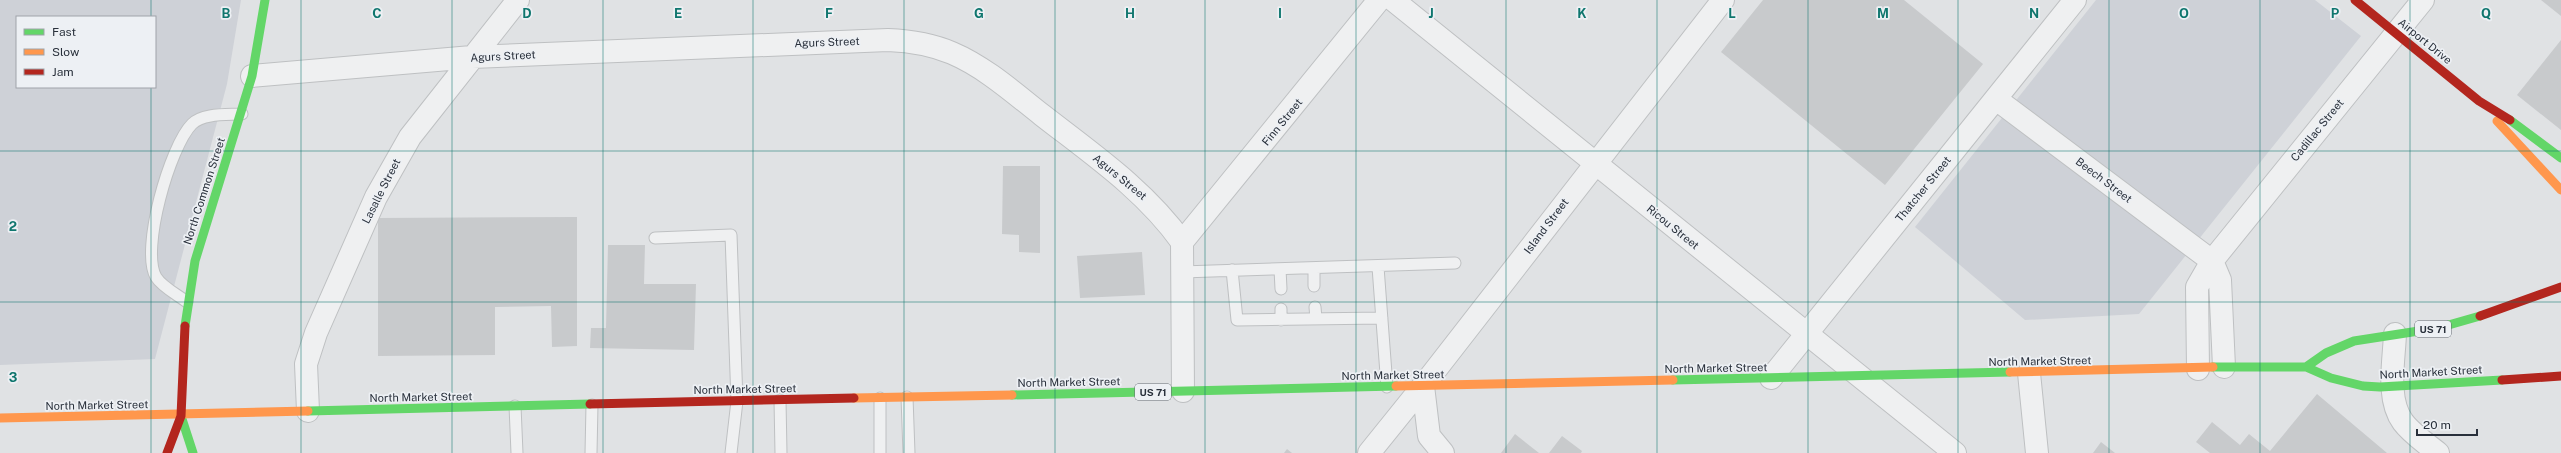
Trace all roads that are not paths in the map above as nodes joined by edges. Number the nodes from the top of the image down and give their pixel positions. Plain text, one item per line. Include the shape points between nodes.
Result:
1 (266, 0) edge
2 (518, 0) edge
3 (1379, 0) edge
4 (1393, 0) edge
5 (1723, 0) edge
6 (2075, 0) edge
7 (2355, 0) edge
8 (2423, 0) edge
9 (2396, 33) junction
10 (472, 57) junction
11 (252, 76) junction
12 (1996, 99) junction
13 (2479, 101) junction
14 (242, 114) junction
15 (2561, 158) edge
16 (1594, 163) junction
17 (2561, 190) edge
18 (655, 238) dead end
19 (1182, 242) junction
20 (2212, 261) junction
21 (1455, 263) dead end
22 (1378, 267) junction
23 (1280, 269) junction
24 (1314, 269) junction
25 (1232, 270) junction
26 (1182, 272) junction
27 (1314, 286) dead end
28 (2561, 287) edge
29 (1280, 289) dead end
30 (187, 302) junction
31 (1315, 307) dead end
32 (1382, 318) junction
33 (1316, 319) junction
34 (1806, 334) junction
35 (2395, 334) junction
36 (2224, 367) junction
37 (2306, 368) junction
38 (2198, 369) junction
39 (2029, 373) junction
40 (2561, 376) edge
41 (1859, 377) junction
42 (1771, 378) junction
43 (1423, 386) junction
44 (2394, 386) junction
45 (1387, 387) junction
46 (1183, 391) junction
47 (907, 397) junction
48 (880, 398) junction
49 (780, 400) junction
50 (737, 401) junction
51 (592, 405) junction
52 (515, 406) junction
53 (308, 411) junction
54 (181, 416) junction
55 (0, 418) edge
56 (167, 453) edge
57 (193, 453) edge
58 (517, 453) edge
59 (591, 453) edge
60 (731, 453) edge
61 (781, 453) edge
62 (880, 453) edge
63 (910, 453) edge
64 (1369, 453) edge
65 (1443, 453) edge
66 (1954, 453) edge
67 (2037, 453) edge
68 (2438, 453) edge

1 - 11 main road, North Common Street
2 - 10 street, Lasalle Street
3 - 19 street, Finn Street
4 - 16 street, Ricou Street
5 - 16 street, Island Street
6 - 12 street, Thatcher Street
7 - 9 main road, Airport Drive
8 - 9 street, Cadillac Street
9 - 13 main road, Airport Drive
9 - 20 street, Cadillac Street
10 - 11 street, Agurs Street
10 - 19 street, Agurs Street via 888,40 929,45 963,58 992,76 1123,178 1152,204
10 - 53 street, Lasalle Street via 410,138 376,197 316,333 306,364
11 - 14 main road, North Common Street
12 - 20 street, Beech Street
12 - 34 street, Thatcher Street
13 - 15 main road, Airport Drive via 2510,120
13 - 17 main road, Airport Drive
14 - 30 main road, North Common Street via 208,213
14 - 30 lane via 204,117 192,124 169,168 158,205 151,244 152,267 157,278
16 - 34 street, Ricou Street
16 - 43 street, Island Street
18 - 50 lane via 731,234
19 - 26 street
20 - 36 street via 2220,280
20 - 38 street, Cadillac Street via 2197,287
21 - 22 lane
22 - 24 lane
22 - 32 lane
23 - 24 lane
23 - 25 lane
23 - 29 lane
24 - 27 lane
25 - 26 lane
25 - 33 lane via 1237,320 1281,314
26 - 46 street
28 - 35 main road, US 71 via 2484,315 2438,328
30 - 54 main road, North Common Street via 182,358
31 - 33 lane
32 - 33 lane
32 - 45 lane
34 - 41 street, Ricou Street
34 - 42 street, Thatcher Street
35 - 37 main road, US 71 via 2354,341 2326,353
35 - 44 street
36 - 37 main road, North Market Street / US 71
36 - 38 main road, North Market Street / US 71
37 - 44 main road, North Market Street / US 71 via 2331,378 2363,386
38 - 39 main road, North Market Street / US 71
39 - 41 main road, North Market Street / US 71
39 - 67 street
40 - 44 main road, North Market Street / US 71
41 - 42 main road, North Market Street / US 71
41 - 66 street, Ricou Street
42 - 43 main road, North Market Street / US 71
43 - 45 main road, North Market Street / US 71
43 - 64 street, Island Street
43 - 65 street via 1429,436
44 - 68 street via 2396,411 2404,423
45 - 46 main road, North Market Street / US 71
46 - 47 main road, North Market Street / US 71
47 - 48 main road, North Market Street / US 71
47 - 63 lane
48 - 49 main road, North Market Street / US 71
48 - 62 lane
49 - 50 main road, North Market Street / US 71
49 - 61 lane
50 - 51 main road, North Market Street / US 71
50 - 60 lane
51 - 52 main road, North Market Street / US 71
51 - 59 lane
52 - 53 main road, North Market Street / US 71
52 - 58 lane
53 - 54 main road, North Market Street / US 71
54 - 55 main road, North Market Street / US 71
54 - 56 main road, North Common Street
54 - 57 main road, North Common Street

